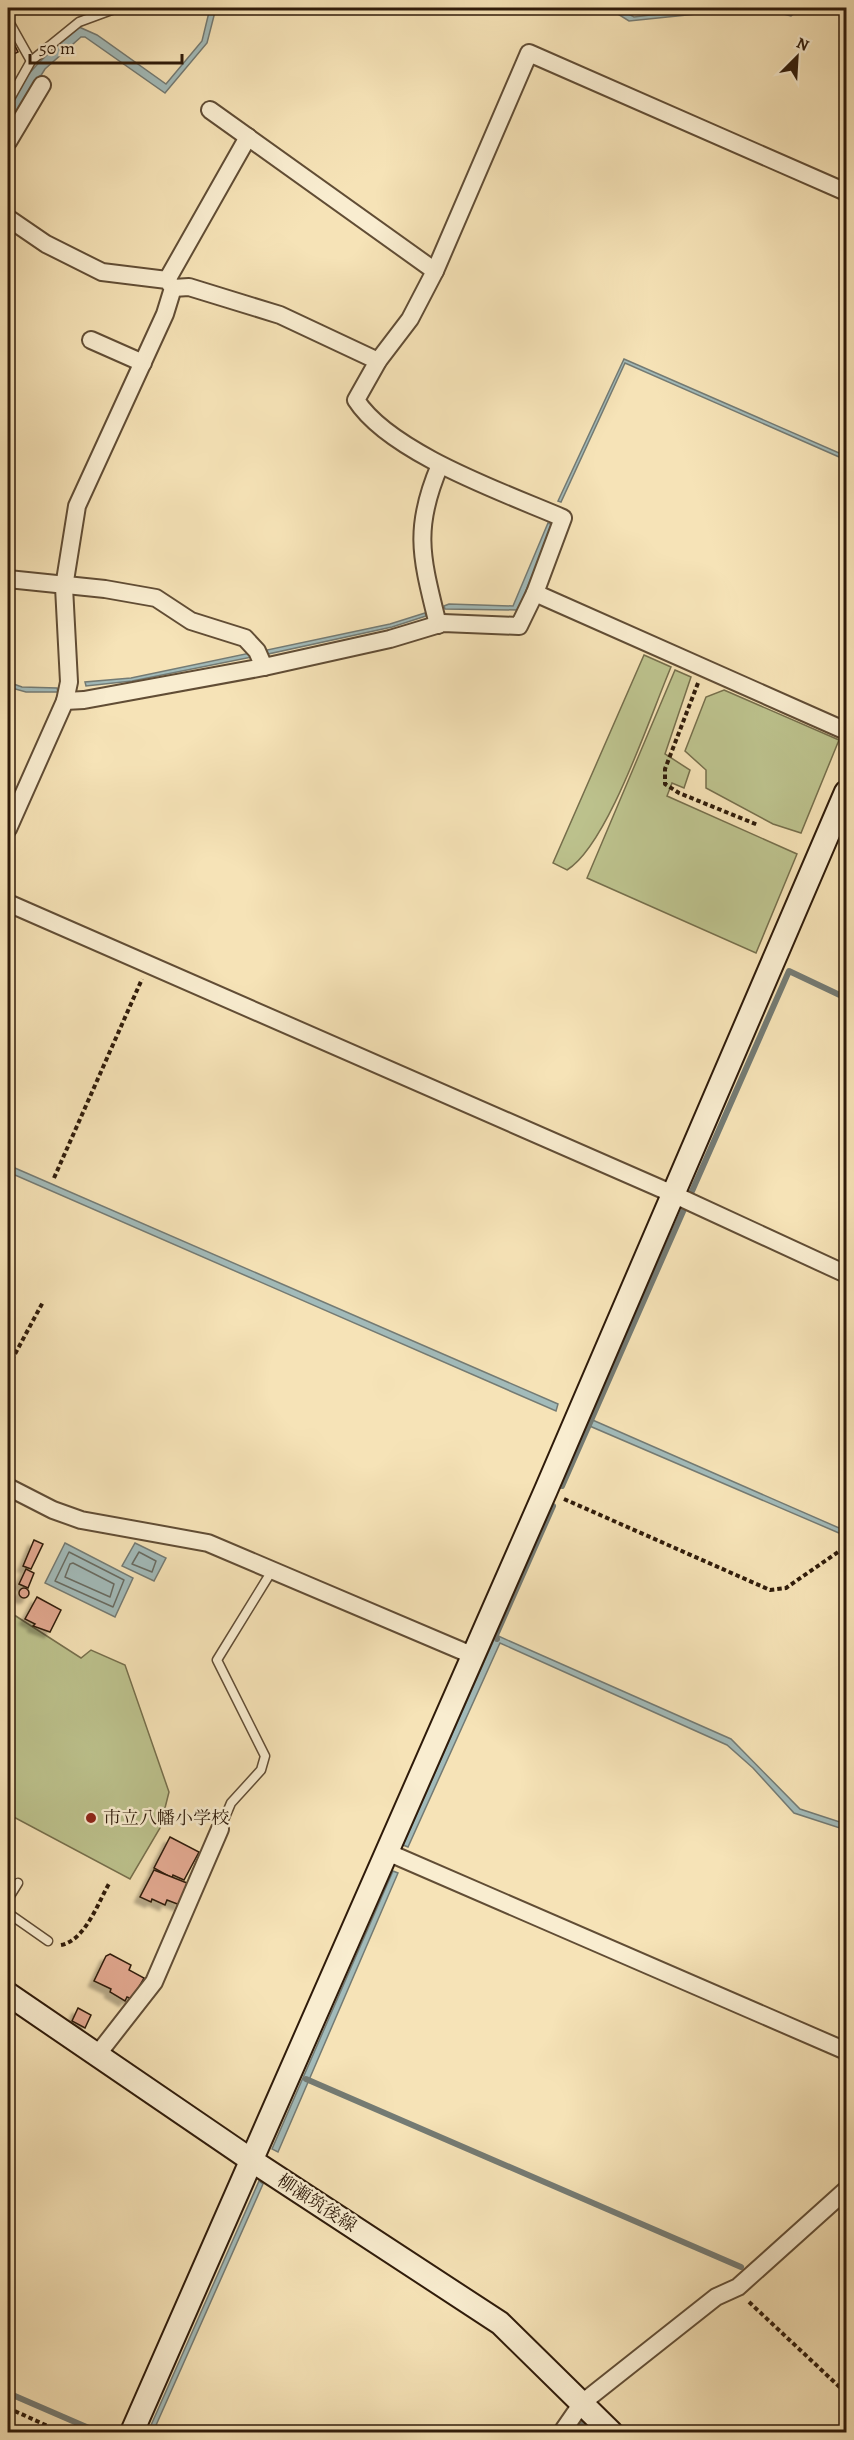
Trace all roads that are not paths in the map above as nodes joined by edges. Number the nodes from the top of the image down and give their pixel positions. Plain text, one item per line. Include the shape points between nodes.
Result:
1 (117, 8) edge
2 (8, 20) edge
3 (31, 61) junction
4 (42, 85) dead end
5 (8, 102) edge
6 (210, 110) dead end
7 (248, 137) junction
8 (8, 142) edge
9 (846, 192) edge
10 (8, 218) edge
11 (435, 271) junction
12 (170, 284) junction
13 (91, 340) dead end
14 (378, 361) junction
15 (142, 363) junction
16 (440, 465) junction
17 (8, 579) edge
18 (64, 587) junction
19 (535, 593) junction
20 (438, 625) junction
21 (264, 668) junction
22 (64, 701) junction
23 (846, 731) edge
24 (846, 792) edge
25 (8, 829) edge
26 (8, 903) edge
27 (674, 1194) junction
28 (846, 1274) edge
29 (8, 1487) edge
30 (274, 1569) junction
31 (474, 1656) junction
32 (220, 1829) joint
33 (387, 1852) junction
34 (18, 1883) dead end
35 (8, 1899) edge
36 (8, 1912) edge
37 (48, 1941) road end
38 (8, 1994) edge
39 (846, 2051) edge
40 (97, 2055) junction
41 (251, 2160) junction
42 (846, 2190) edge
43 (582, 2403) junction
44 (132, 2433) edge
45 (562, 2433) edge
46 (611, 2433) edge

1 - 3 lane via 79,22
2 - 3 lane
3 - 5 lane
4 - 8 street
6 - 7 street
7 - 11 street
7 - 12 street
9 - 11 street via 529,53
10 - 12 street via 46,244 102,272
11 - 14 street via 410,319
12 - 14 street via 280,315
12 - 15 street
13 - 15 street
14 - 16 street via 356,400 366,417
15 - 18 street via 77,506
16 - 19 street via 563,518
16 - 20 street via 423,513 422,559
17 - 18 street
18 - 21 street via 156,598 191,621 245,638 257,651
18 - 22 street via 69,682
19 - 20 street via 519,626
19 - 23 street
20 - 21 street
21 - 22 street
22 - 25 street
24 - 27 street
26 - 27 street
27 - 28 street
27 - 31 street
29 - 30 street via 81,1520 208,1543
30 - 31 street
30 - 32 lane via 217,1660 265,1756 261,1770 231,1803
31 - 33 street
32 - 40 street via 154,1982
33 - 39 street
33 - 41 street
34 - 35 lane
36 - 37 lane
38 - 40 street, 柳瀬筑後線
40 - 41 street, 柳瀬筑後線
41 - 43 street, 柳瀬筑後線 via 500,2323
41 - 44 street
42 - 43 street via 735,2289 716,2297
43 - 45 street
43 - 46 street, 柳瀬筑後線

